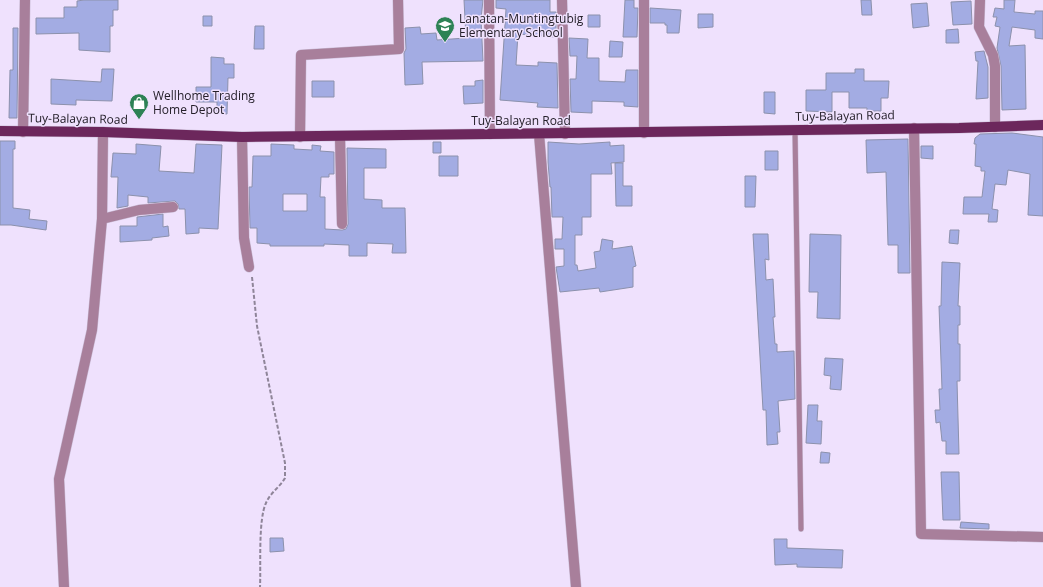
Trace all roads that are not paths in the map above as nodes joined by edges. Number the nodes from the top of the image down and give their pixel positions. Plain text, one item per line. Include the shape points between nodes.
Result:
1 (26, 0) edge
2 (398, 0) edge
3 (489, 0) edge
4 (562, 0) edge
5 (644, 0) edge
6 (980, 0) edge
7 (1043, 125) edge
8 (995, 127) junction
9 (914, 128) junction
10 (795, 130) junction
11 (0, 131) edge
12 (23, 132) junction
13 (103, 132) junction
14 (644, 132) junction
15 (490, 134) junction
16 (539, 134) junction
17 (565, 134) junction
18 (242, 137) junction
19 (300, 137) junction
20 (340, 137) junction
21 (173, 207) dead end
22 (102, 219) junction
23 (342, 224) dead end
24 (249, 267) road end
25 (801, 529) dead end
26 (1043, 537) edge
27 (64, 587) edge
28 (576, 587) edge

1 - 12 street
2 - 19 street via 399,49 301,55
3 - 15 street
4 - 17 street
5 - 14 street
6 - 8 street via 978,27 995,66
7 - 8 main road, Tuy-Balayan Road
8 - 9 main road, Tuy-Balayan Road
9 - 10 main road, Tuy-Balayan Road
9 - 26 street via 921,534
10 - 14 main road, Tuy-Balayan Road
10 - 25 lane
11 - 12 main road, Tuy-Balayan Road
12 - 13 main road, Tuy-Balayan Road
13 - 18 main road, Tuy-Balayan Road
13 - 22 street
14 - 17 main road, Tuy-Balayan Road
15 - 16 main road, Tuy-Balayan Road
15 - 20 main road, Tuy-Balayan Road
16 - 17 main road, Tuy-Balayan Road
16 - 28 street
18 - 19 main road, Tuy-Balayan Road
18 - 24 street via 244,238
19 - 20 main road, Tuy-Balayan Road
20 - 23 street
21 - 22 street via 139,210
22 - 27 street via 92,330 59,479

